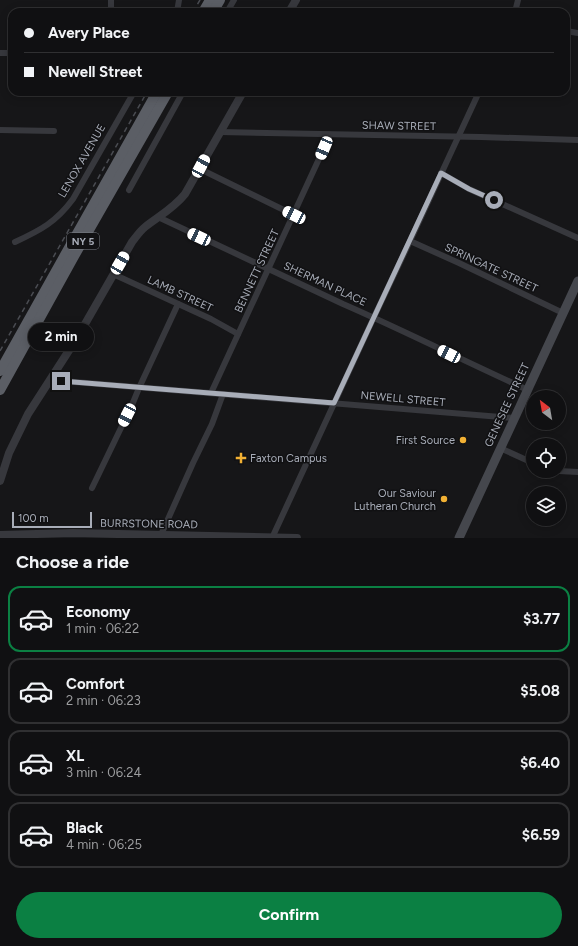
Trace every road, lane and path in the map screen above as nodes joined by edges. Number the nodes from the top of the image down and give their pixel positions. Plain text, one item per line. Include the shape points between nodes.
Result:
1 (132, 96) edge
2 (155, 96) edge
3 (166, 96) edge
4 (180, 96) edge
5 (241, 96) edge
6 (477, 96) edge
7 (0, 130) edge
8 (54, 131) dead end
9 (220, 132) junction
10 (330, 135) junction
11 (458, 137) junction
12 (578, 140) edge
13 (200, 169) junction
14 (441, 173) junction
15 (130, 190) dead end
16 (294, 215) junction
17 (158, 218) junction
18 (578, 238) edge
19 (410, 241) junction
20 (15, 242) dead end
21 (268, 269) junction
22 (113, 274) junction
23 (578, 281) edge
24 (178, 304) junction
25 (563, 313) junction
26 (374, 317) junction
27 (238, 334) junction
28 (0, 371) edge
29 (50, 380) junction
30 (139, 388) junction
31 (0, 390) edge
32 (528, 390) joint
33 (211, 394) junction
34 (223, 394) junction
35 (526, 394) edge
36 (334, 403) junction
37 (514, 418) junction
38 (500, 448) junction
39 (526, 460) edge
40 (566, 471) edge
41 (578, 472) edge
42 (0, 481) edge
43 (92, 488) dead end
44 (0, 535) edge
45 (160, 537) edge
46 (272, 538) edge
47 (297, 538) edge
48 (459, 538) edge

1 - 20 street, LENOX AVENUE via 65,210 36,232
2 - 28 highway, NY 5
3 - 31 highway, NY 5
4 - 15 street
5 - 9 street
6 - 11 street
7 - 8 street
9 - 10 street, SHAW STREET
9 - 13 street
10 - 11 street, SHAW STREET
10 - 16 street, BENNETT STREET
11 - 12 street, SHAW STREET
11 - 14 street
13 - 16 street
13 - 17 street via 180,201
14 - 18 street via 476,192
14 - 19 street
16 - 21 street, BENNETT STREET
17 - 21 street, SHERMAN PLACE
17 - 22 street via 143,229 132,242
19 - 25 street, SPRINGATE STREET
19 - 26 street
21 - 26 street, SHERMAN PLACE
21 - 27 street, BENNETT STREET
22 - 24 street, LAMB STREET
22 - 29 street
23 - 25 main road, GENESEE STREET
24 - 27 street, LAMB STREET
24 - 30 street
25 - 32 main road, GENESEE STREET
26 - 32 street, SHERMAN PLACE
26 - 36 street
27 - 33 street, BENNETT STREET
29 - 30 street, NEWELL STREET
29 - 42 street via 16,437
30 - 33 street, NEWELL STREET
30 - 43 street
33 - 34 street, NEWELL STREET
34 - 36 street, NEWELL STREET
34 - 45 street via 212,424
35 - 37 main road, GENESEE STREET
36 - 37 street, NEWELL STREET
36 - 46 street
37 - 38 main road, GENESEE STREET
38 - 39 street
38 - 48 main road, GENESEE STREET
40 - 41 street
44 - 45 street, BURRSTONE ROAD via 73,533
45 - 46 street, BURRSTONE ROAD
46 - 47 street, BURRSTONE ROAD

